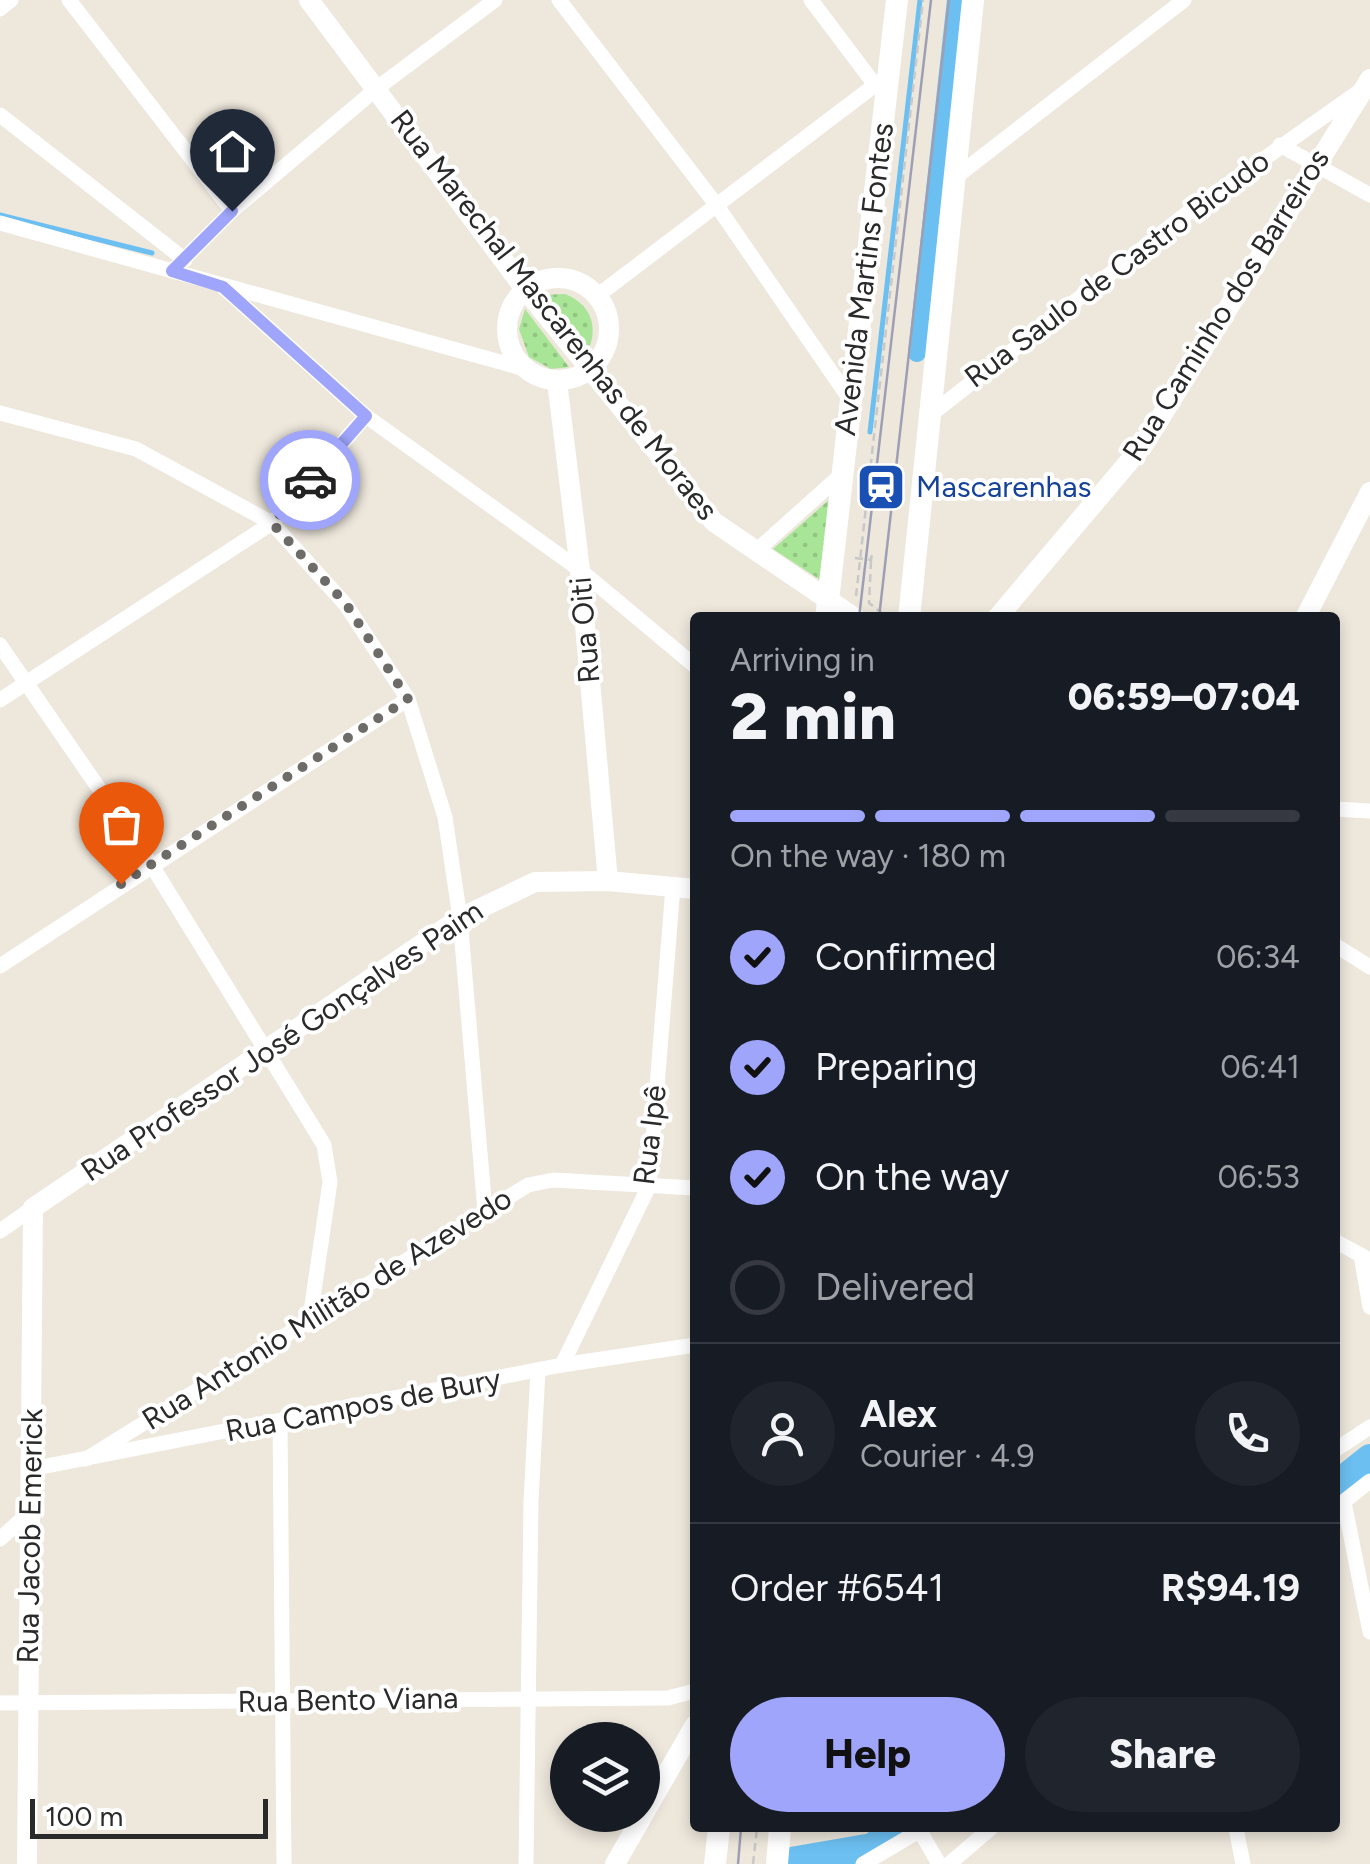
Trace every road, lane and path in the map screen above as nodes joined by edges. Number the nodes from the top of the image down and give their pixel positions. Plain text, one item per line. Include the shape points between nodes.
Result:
1 (11, 0) edge
2 (69, 0) edge
3 (309, 0) edge
4 (495, 0) edge
5 (558, 0) edge
6 (811, 0) edge
7 (898, 0) edge
8 (924, 0) edge
9 (973, 0) edge
10 (1184, 0) edge
11 (0, 8) edge
12 (1366, 84) edge
13 (881, 85) junction
14 (376, 90) junction
15 (0, 116) edge
16 (1280, 145) junction
17 (1316, 163) junction
18 (952, 180) junction
19 (1370, 194) edge
20 (715, 203) junction
21 (232, 211) junction
22 (0, 223) edge
23 (179, 266) junction
24 (223, 287) junction
25 (525, 289) junction
26 (598, 296) junction
27 (524, 368) junction
28 (589, 370) junction
29 (557, 381) junction
30 (850, 398) junction
31 (0, 413) edge
32 (366, 416) junction
33 (926, 419) junction
34 (865, 458) dead end
35 (842, 474) junction
36 (1370, 492) edge
37 (272, 523) junction
38 (755, 552) junction
39 (872, 553) dead end
40 (860, 558) junction
41 (871, 560) junction
42 (580, 570) junction
43 (826, 609) edge
44 (855, 612) edge
45 (881, 612) edge
46 (910, 612) edge
47 (1003, 612) edge
48 (1308, 612) edge
49 (0, 645) edge
50 (690, 662) edge
51 (25, 684) junction
52 (408, 699) junction
53 (0, 700) edge
54 (1340, 810) edge
55 (1370, 812) edge
56 (152, 864) junction
57 (608, 880) junction
58 (673, 887) junction
59 (690, 889) edge
60 (460, 918) junction
61 (1340, 948) edge
62 (0, 966) edge
63 (1370, 967) edge
64 (264, 1049) junction
65 (649, 1186) junction
66 (690, 1188) edge
67 (33, 1208) junction
68 (485, 1211) junction
69 (0, 1230) edge
70 (1340, 1243) edge
71 (1365, 1258) edge
72 (1370, 1307) edge
73 (309, 1325) junction
74 (690, 1347) edge
75 (562, 1365) junction
76 (538, 1370) junction
77 (280, 1422) junction
78 (1370, 1427) edge
79 (1340, 1447) edge
80 (86, 1460) junction
81 (32, 1469) junction
82 (1370, 1480) edge
83 (1340, 1504) edge
84 (1340, 1509) edge
85 (30, 1512) junction
86 (0, 1538) edge
87 (1370, 1632) edge
88 (690, 1692) edge
89 (529, 1698) junction
90 (285, 1700) junction
91 (0, 1703) edge
92 (28, 1703) junction
93 (690, 1734) edge
94 (718, 1832) edge
95 (757, 1832) edge
96 (780, 1832) edge
97 (917, 1832) edge
98 (923, 1832) edge
99 (987, 1832) edge
100 (1237, 1832) edge
101 (27, 1864) edge
102 (284, 1864) edge
103 (526, 1864) edge
104 (615, 1864) edge
105 (714, 1864) edge
106 (753, 1864) edge
107 (777, 1864) edge
108 (862, 1864) edge
109 (939, 1864) edge
110 (949, 1864) edge
111 (1243, 1864) edge

1 - 11 street
2 - 21 street
3 - 14 street, Rua Marechal Mascarenhas de Moraes
4 - 14 street
5 - 20 street
6 - 13 street
7 - 13 main road, Avenida Martins Fontes
8 - 40 path
9 - 18 main road
10 - 18 street
12 - 16 street, Rua Saulo de Castro Bicudo
12 - 17 street, Rua Caminho dos Barreiros
13 - 20 street
13 - 30 main road, Avenida Martins Fontes
14 - 21 street
14 - 25 street, Rua Marechal Mascarenhas de Moraes
15 - 23 street
16 - 17 street
16 - 33 street, Rua Saulo de Castro Bicudo
17 - 19 street
17 - 47 street, Rua Caminho dos Barreiros via 1144,444
18 - 33 main road
20 - 26 street
20 - 30 street
21 - 23 street
22 - 23 street
23 - 24 street
24 - 27 street
24 - 32 street
25 - 26 street via 571,279
25 - 27 street via 506,329
25 - 28 street, Rua Marechal Mascarenhas de Moraes
26 - 28 street via 609,327
27 - 29 street
28 - 29 street
28 - 38 street, Rua Marechal Mascarenhas de Moraes via 714,522
29 - 42 street, Rua Oiti
30 - 35 main road, Avenida Martins Fontes
31 - 37 street via 136,449
32 - 37 street
32 - 42 street
33 - 46 main road
34 - 40 path via 853,558
35 - 38 street
35 - 43 main road, Avenida Martins Fontes
36 - 48 street
37 - 51 street
37 - 52 street via 346,604
38 - 43 street, Rua Marechal Mascarenhas de Moraes
39 - 41 path
40 - 41 path
40 - 44 path
41 - 45 path via 870,603
42 - 50 street
42 - 57 street, Rua Oiti
49 - 51 street
51 - 53 street
51 - 56 street
52 - 56 street
52 - 60 street via 445,818
54 - 55 street
56 - 62 street
56 - 64 street
57 - 58 street, Rua Professor José Gonçalves Paim
57 - 60 street, Rua Professor José Gonçalves Paim via 534,882
58 - 59 street, Rua Professor José Gonçalves Paim
58 - 65 street, Rua Ipê
60 - 64 street, Rua Professor José Gonçalves Paim
60 - 68 street
61 - 63 street
64 - 67 street, Rua Professor José Gonçalves Paim
64 - 73 street via 324,1145 330,1182
65 - 66 street, Rua Antonio Militão de Azevedo
65 - 68 street, Rua Antonio Militão de Azevedo via 553,1180 528,1185
65 - 75 street, Rua Ipê
67 - 69 street, Rua Professor José Gonçalves Paim
67 - 81 street, Rua Jacob Emerick
68 - 73 street, Rua Antonio Militão de Azevedo
70 - 71 street
71 - 72 street
73 - 80 street, Rua Antonio Militão de Azevedo
74 - 75 street, Rua Campos de Bury
75 - 76 street, Rua Campos de Bury
76 - 77 street, Rua Campos de Bury
76 - 89 street
77 - 80 street, Rua Campos de Bury
77 - 90 street
78 - 79 street
80 - 81 street, Rua Campos de Bury
81 - 85 street, Rua Jacob Emerick
82 - 83 street
84 - 87 street
85 - 86 street
85 - 92 street, Rua Jacob Emerick
88 - 89 street, Rua Bento Viana
89 - 90 street, Rua Bento Viana
89 - 103 street
90 - 92 street, Rua Bento Viana
90 - 102 street
91 - 92 street, Rua Bento Viana
92 - 101 street, Rua Jacob Emerick
93 - 104 street
94 - 105 main road
95 - 106 path
96 - 107 main road
97 - 108 street
98 - 109 street
99 - 110 street
100 - 111 street

